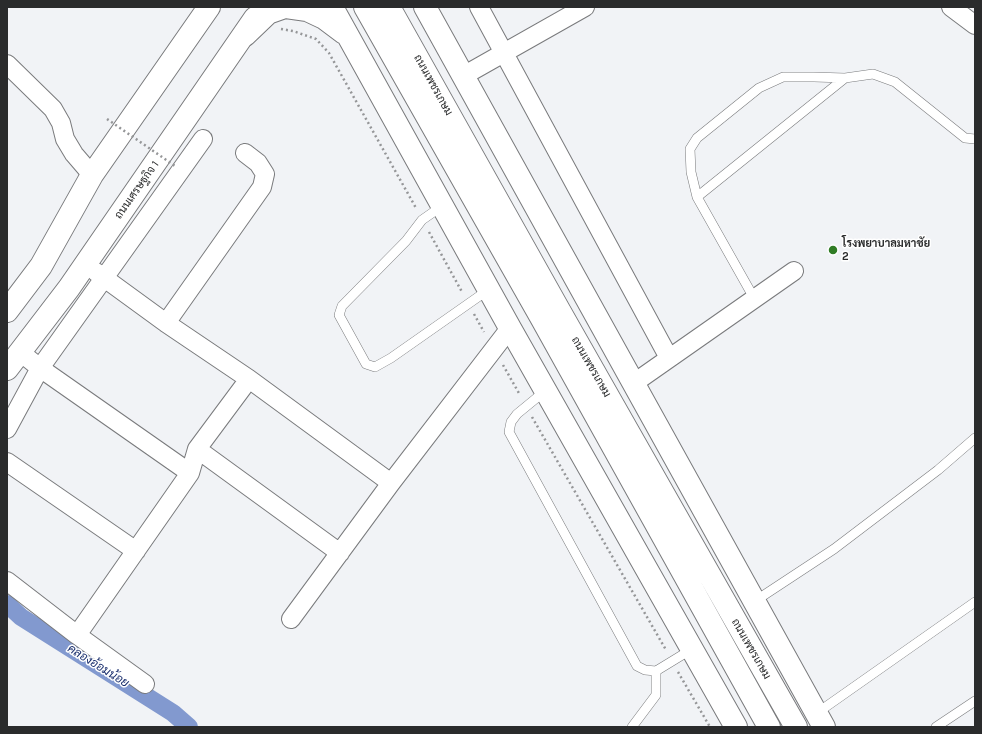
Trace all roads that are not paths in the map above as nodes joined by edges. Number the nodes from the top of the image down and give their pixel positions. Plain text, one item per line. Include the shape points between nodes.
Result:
1 (208, 7) edge
2 (263, 7) edge
3 (285, 7) edge
4 (332, 7) edge
5 (365, 7) edge
6 (389, 7) edge
7 (425, 7) edge
8 (479, 7) edge
9 (585, 7) edge
10 (951, 7) edge
11 (972, 17) edge
12 (245, 35) junction
13 (347, 35) junction
14 (503, 52) junction
15 (7, 64) edge
16 (463, 76) junction
17 (845, 78) junction
18 (203, 139) dead end
19 (975, 139) edge
20 (245, 153) dead end
21 (92, 175) junction
22 (697, 197) junction
23 (442, 206) junction
24 (85, 264) junction
25 (794, 271) dead end
26 (104, 278) junction
27 (488, 290) junction
28 (754, 298) junction
29 (7, 311) edge
30 (550, 315) junction
31 (166, 323) junction
32 (510, 328) junction
33 (669, 358) junction
34 (13, 361) edge
35 (40, 368) junction
36 (249, 379) junction
37 (634, 383) junction
38 (545, 391) junction
39 (7, 429) edge
40 (975, 438) edge
41 (197, 449) junction
42 (7, 462) edge
43 (190, 473) junction
44 (391, 483) junction
45 (136, 551) junction
46 (340, 553) junction
47 (7, 581) edge
48 (755, 601) junction
49 (975, 602) edge
50 (292, 619) dead end
51 (76, 635) junction
52 (692, 649) junction
53 (656, 671) junction
54 (146, 684) dead end
55 (975, 701) edge
56 (820, 720) edge
57 (632, 727) edge
58 (736, 727) edge
59 (769, 727) edge
60 (796, 727) edge
61 (936, 727) edge

1 - 21 main road
2 - 12 main road, ถนนเศรษฐกิจ 1
3 - 12 main road via 268,14
3 - 13 main road via 307,10 324,18
4 - 13 main road
5 - 30 main road, ถนนเพชรเกษม
6 - 30 main road, ถนนเพชรเกษม
7 - 16 main road
8 - 14 street
9 - 14 street
10 - 11 street
12 - 24 main road, ถนนเศรษฐกิจ 1
13 - 23 main road
14 - 16 street
14 - 33 street
15 - 21 street via 53,109 61,123 65,139
16 - 37 main road
17 - 19 lane via 873,74 896,82 965,138
17 - 22 lane
17 - 22 lane via 783,77 758,88 697,138 690,149 691,172
18 - 26 street
20 - 31 street via 258,163 264,174 262,187
21 - 29 main road via 41,266
22 - 28 lane
23 - 27 main road
23 - 27 lane via 422,220 406,241 342,306 339,315 366,364 375,367
24 - 26 street
24 - 34 main road, ถนนเศรษฐกิจ 1
25 - 28 street
26 - 31 street
26 - 35 street
27 - 32 main road
28 - 33 street
30 - 59 main road, ถนนเพชรเกษม
30 - 60 main road, ถนนเพชรเกษม
31 - 36 street
32 - 38 main road
32 - 44 street
33 - 37 street
34 - 35 street
35 - 39 street
35 - 43 street
36 - 41 street
36 - 44 street
37 - 48 main road
38 - 52 main road
38 - 53 lane via 517,414 511,422 509,432 637,666
40 - 48 lane via 938,470 834,549
41 - 43 street
41 - 46 street
42 - 45 street
43 - 45 street
44 - 46 street
45 - 51 street
46 - 50 street
47 - 51 street
48 - 56 main road
49 - 56 lane
51 - 54 street
52 - 53 lane
52 - 58 main road
53 - 57 lane via 656,695
55 - 61 lane

